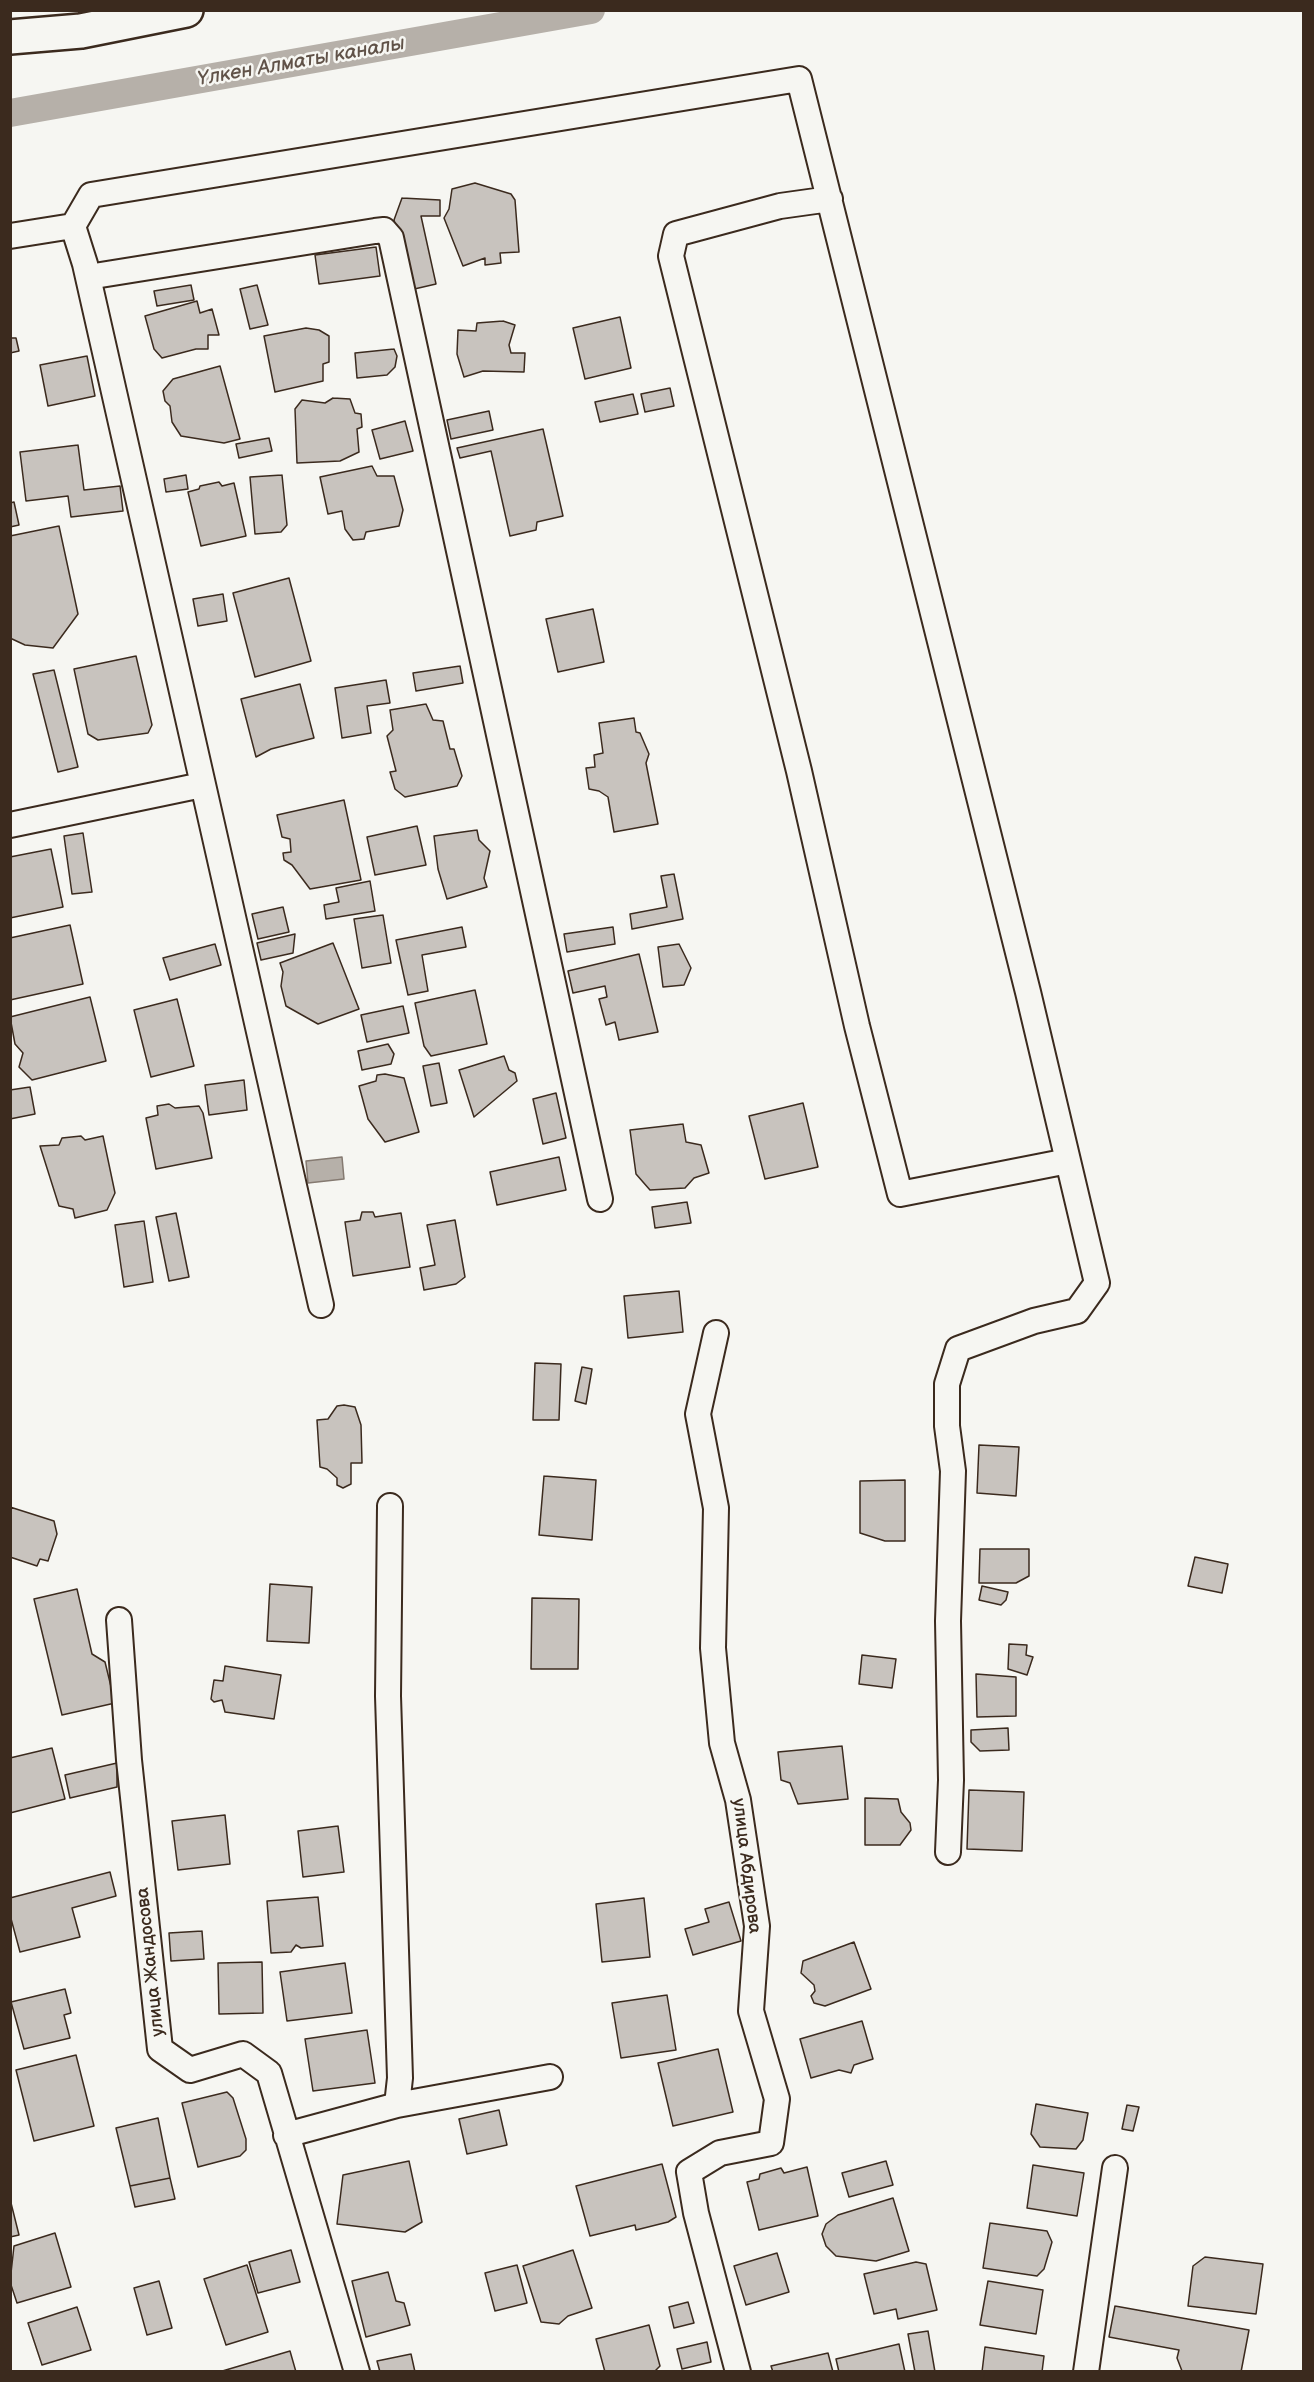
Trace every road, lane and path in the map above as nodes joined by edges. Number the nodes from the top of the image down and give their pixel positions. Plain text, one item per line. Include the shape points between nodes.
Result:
1 (186, 10) edge
2 (81, 21) edge
3 (10, 37) edge
4 (830, 199) junction
5 (73, 225) junction
6 (10, 236) edge
7 (88, 277) junction
8 (202, 785) junction
9 (10, 825) edge
10 (1068, 1161) junction
11 (600, 1199) dead end
12 (321, 1305) dead end
13 (716, 1333) dead end
14 (390, 1506) dead end
15 (119, 1620) dead end
16 (948, 1852) dead end
17 (550, 2077) dead end
18 (397, 2105) junction
19 (286, 2134) junction
20 (1114, 2168) dead end
21 (357, 2372) edge
22 (738, 2372) edge
23 (1086, 2372) edge

1 - 2 main road
2 - 3 main road
4 - 5 street via 799,79 91,195
4 - 10 street
4 - 10 street via 780,206 676,234 671,256 799,771 857,1026 900,1194
5 - 6 street
5 - 7 street
7 - 8 street
7 - 11 street via 375,231 384,230 391,238
8 - 9 street
8 - 12 street
10 - 16 street via 1097,1283 1077,1311 989,1335 958,1349 946,1384 953,1470 948,1621
13 - 22 street, улица Абдирова via 698,1414 716,1508 713,1648 723,1743 738,1800 757,1926 751,2011 777,2099 771,2143 720,2153 689,2172
14 - 18 street via 388,1696 400,2078
15 - 19 street, улица Жандосова via 129,1760 160,2049 190,2070 243,2054 269,2073
17 - 18 street
18 - 19 street
19 - 21 street, улица Жандосова
20 - 23 street

